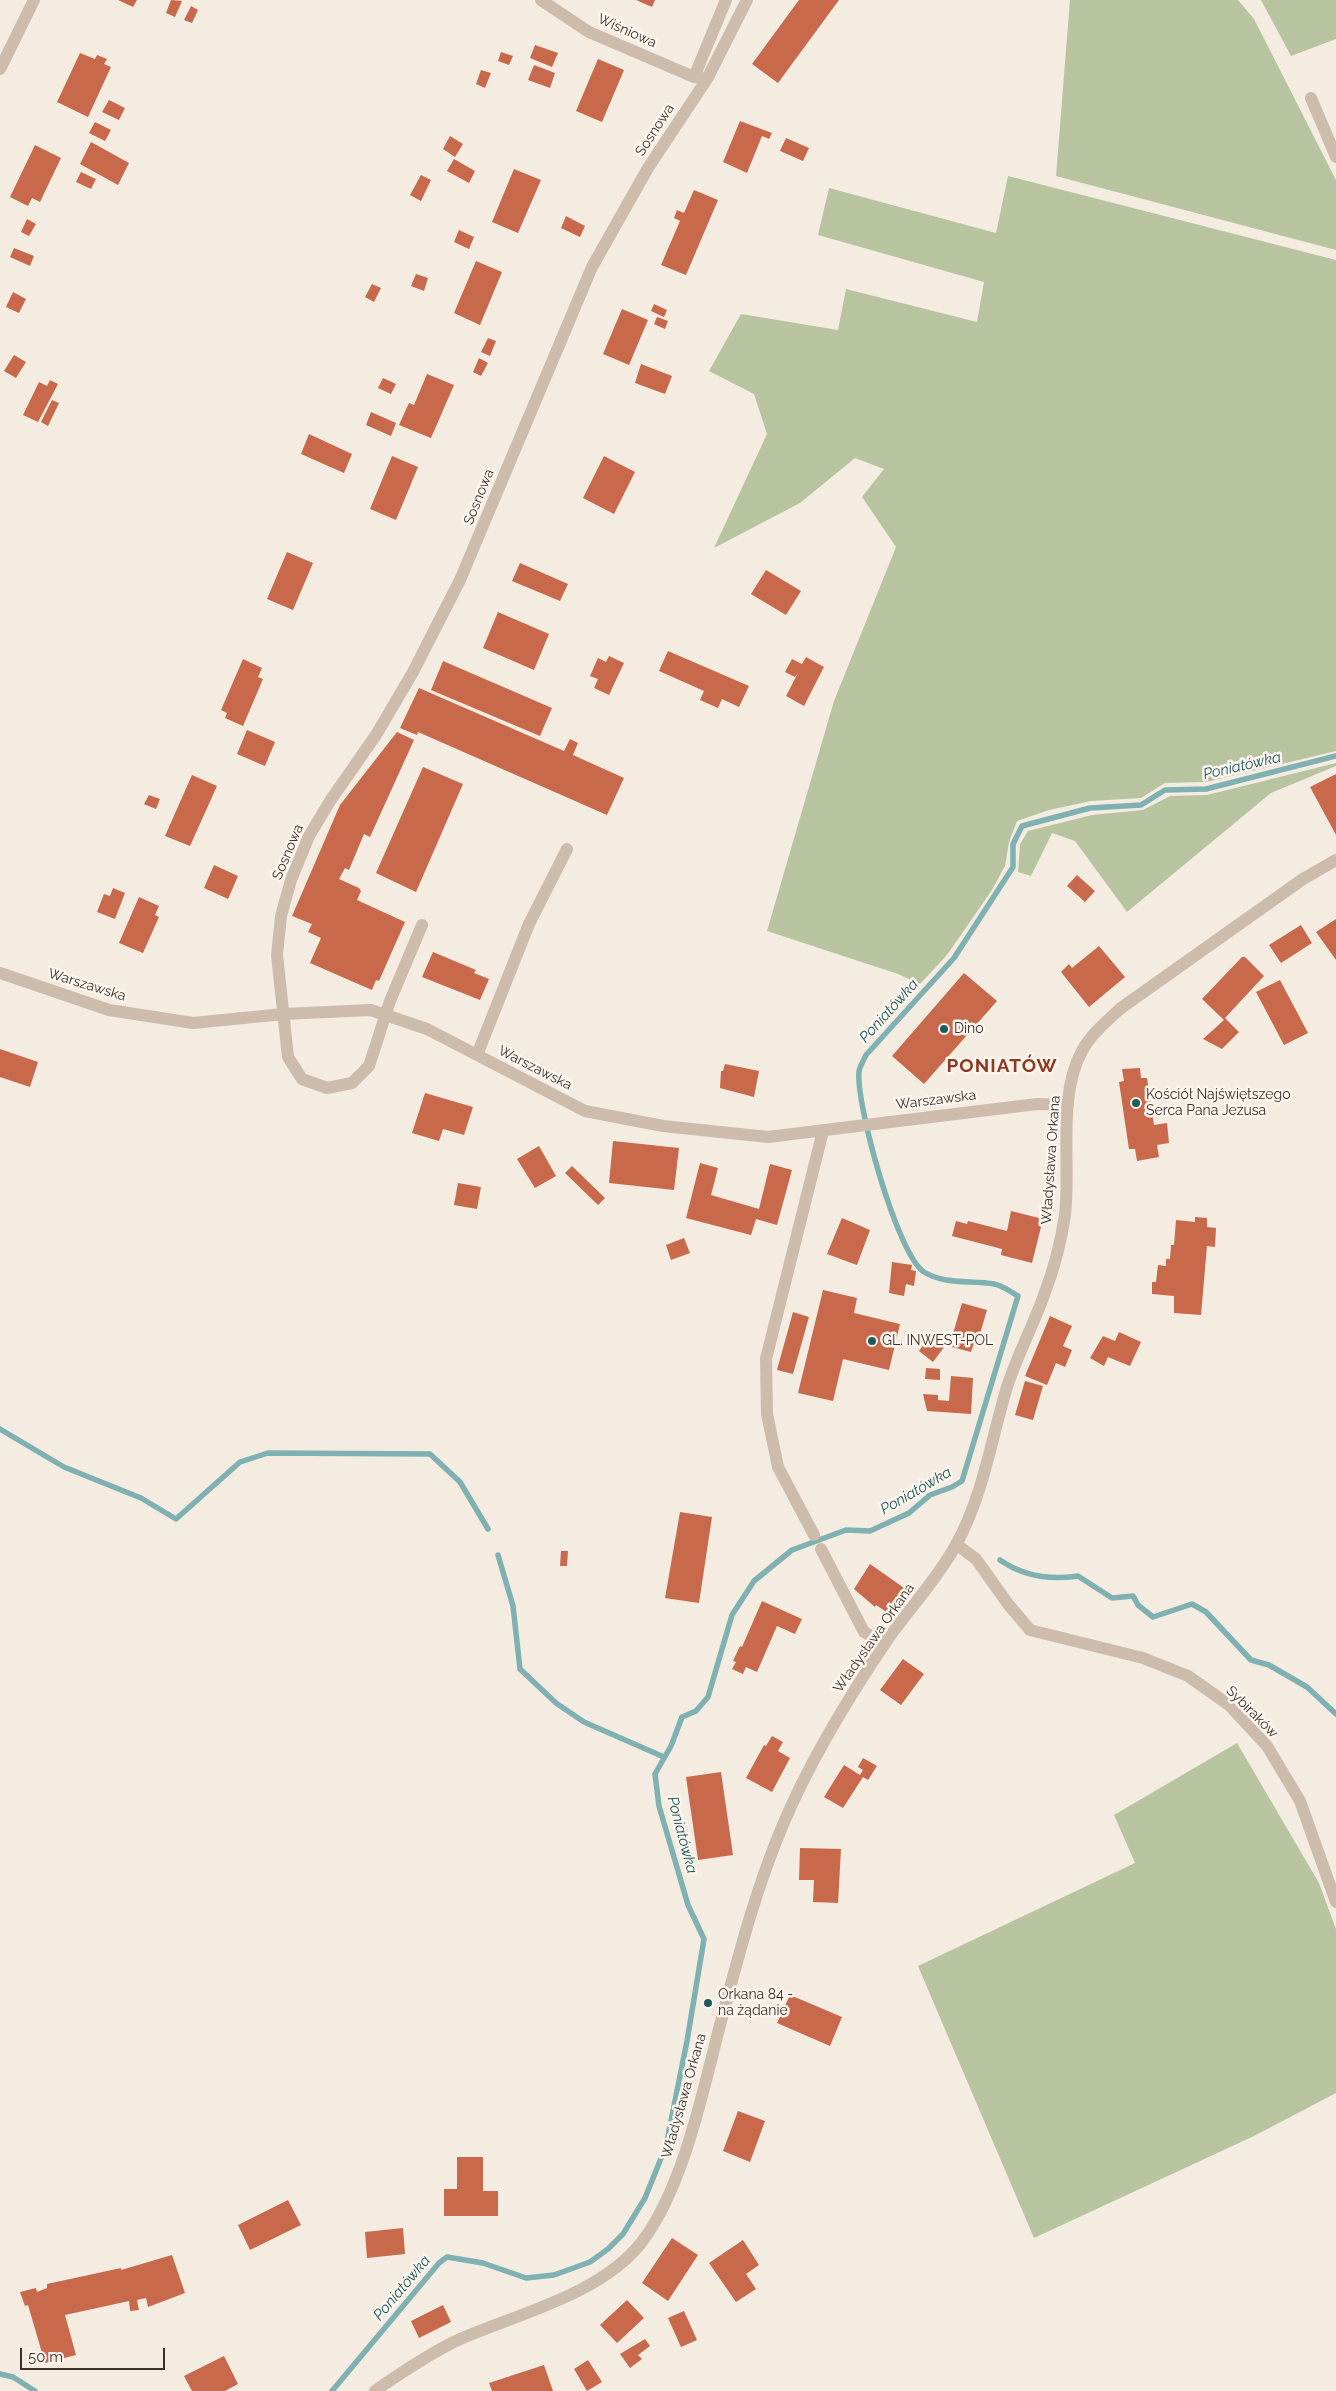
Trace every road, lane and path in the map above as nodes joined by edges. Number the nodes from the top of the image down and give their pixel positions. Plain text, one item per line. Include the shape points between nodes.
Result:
1 (34, 0) edge
2 (541, 0) edge
3 (726, 0) edge
4 (748, 0) edge
5 (0, 69) edge
6 (694, 77) junction
7 (707, 79) junction
8 (1311, 98) dead end
9 (1336, 157) edge
10 (567, 849) dead end
11 (1336, 860) edge
12 (422, 925) dead end
13 (0, 974) edge
14 (283, 1014) junction
15 (385, 1015) junction
16 (477, 1056) junction
17 (1068, 1105) junction
18 (823, 1131) junction
19 (814, 1535) dead end
20 (956, 1544) junction
21 (821, 1549) dead end
22 (886, 1643) junction
23 (1336, 1902) edge
24 (375, 2391) edge

1 - 5 street
2 - 6 street, Wiśniowa via 589,32
3 - 6 street
4 - 7 street, Sosnowa
6 - 7 street, Wiśniowa
7 - 14 street, Sosnowa via 648,168 592,267 460,580 413,672 309,836 281,916 277,955
8 - 9 street
10 - 16 street via 529,924
11 - 17 street, Władysława Orkana via 1303,879 1121,1008 1081,1052
12 - 15 street, Sosnowa
13 - 14 street, Warszawska via 109,1010 193,1023
14 - 15 street, Warszawska via 371,1010
14 - 15 street, Sosnowa via 288,1058 302,1079 326,1088 352,1083 369,1066
15 - 16 street, Warszawska via 427,1029
16 - 18 street, Warszawska via 585,1111 664,1126 768,1137
17 - 18 street, Warszawska via 1037,1104
17 - 20 street, Władysława Orkana via 1065,1214 1057,1259 1008,1385 978,1494
18 - 19 street via 766,1359 767,1414 778,1467
20 - 22 street, Władysława Orkana
20 - 23 street, Sybiraków via 976,1559 1030,1630 1143,1658 1188,1676 1229,1705 1267,1746 1300,1801
21 - 22 street via 864,1632
22 - 24 street, Władysława Orkana via 845,1706 784,1821 757,1891 698,2111 674,2180 641,2243 616,2268 591,2283 456,2341

